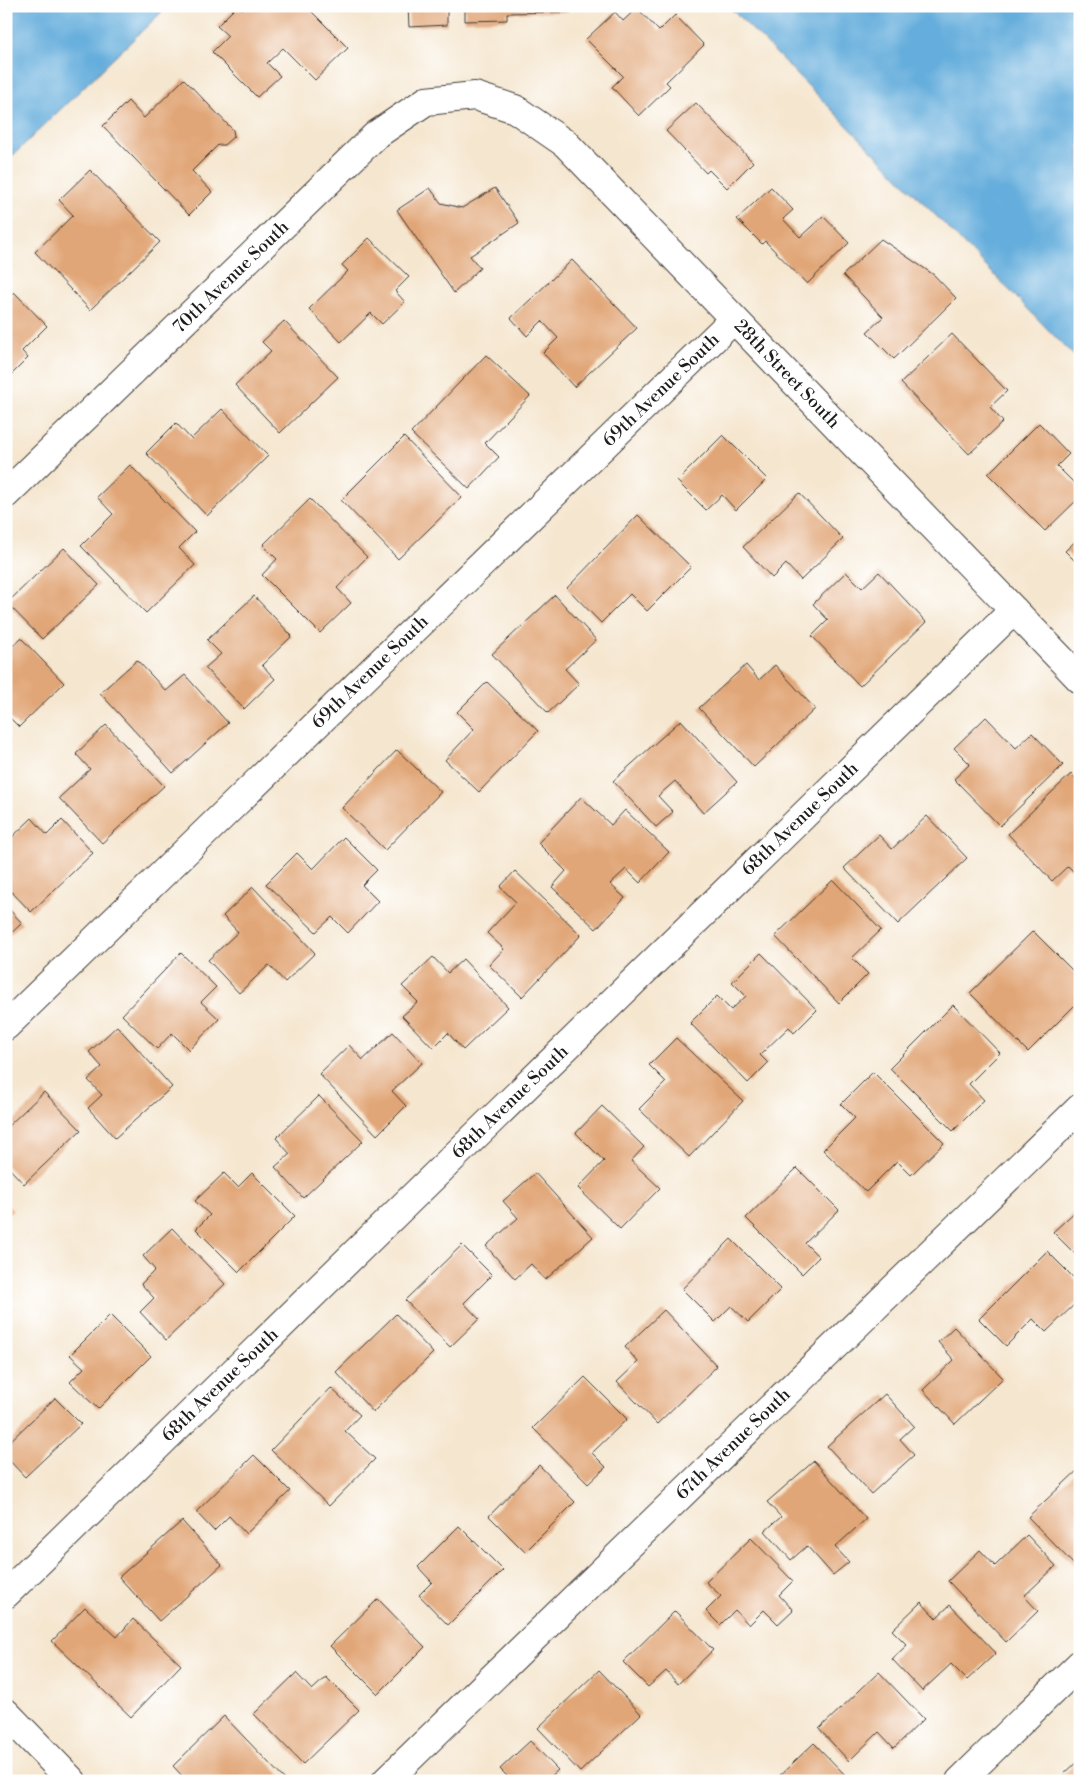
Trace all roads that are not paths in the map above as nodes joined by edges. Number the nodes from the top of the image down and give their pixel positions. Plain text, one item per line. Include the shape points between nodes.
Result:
1 (475, 96) joint
2 (734, 319) junction
3 (6, 494) edge
4 (1014, 610) junction
5 (1080, 679) edge
6 (6, 1026) edge
7 (1080, 1108) edge
8 (6, 1594) edge
9 (1080, 1664) edge
10 (6, 1713) edge
11 (72, 1781) edge
12 (386, 1781) edge
13 (960, 1781) edge

1 - 2 street, 28th Street South via 515,109 566,144
1 - 3 street, 70th Avenue South via 426,101 376,135
2 - 4 street, 28th Street South
2 - 6 street, 69th Avenue South
4 - 5 street, 28th Street South
4 - 8 street, 68th Avenue South
7 - 12 street, 67th Avenue South
9 - 13 street
10 - 11 street

